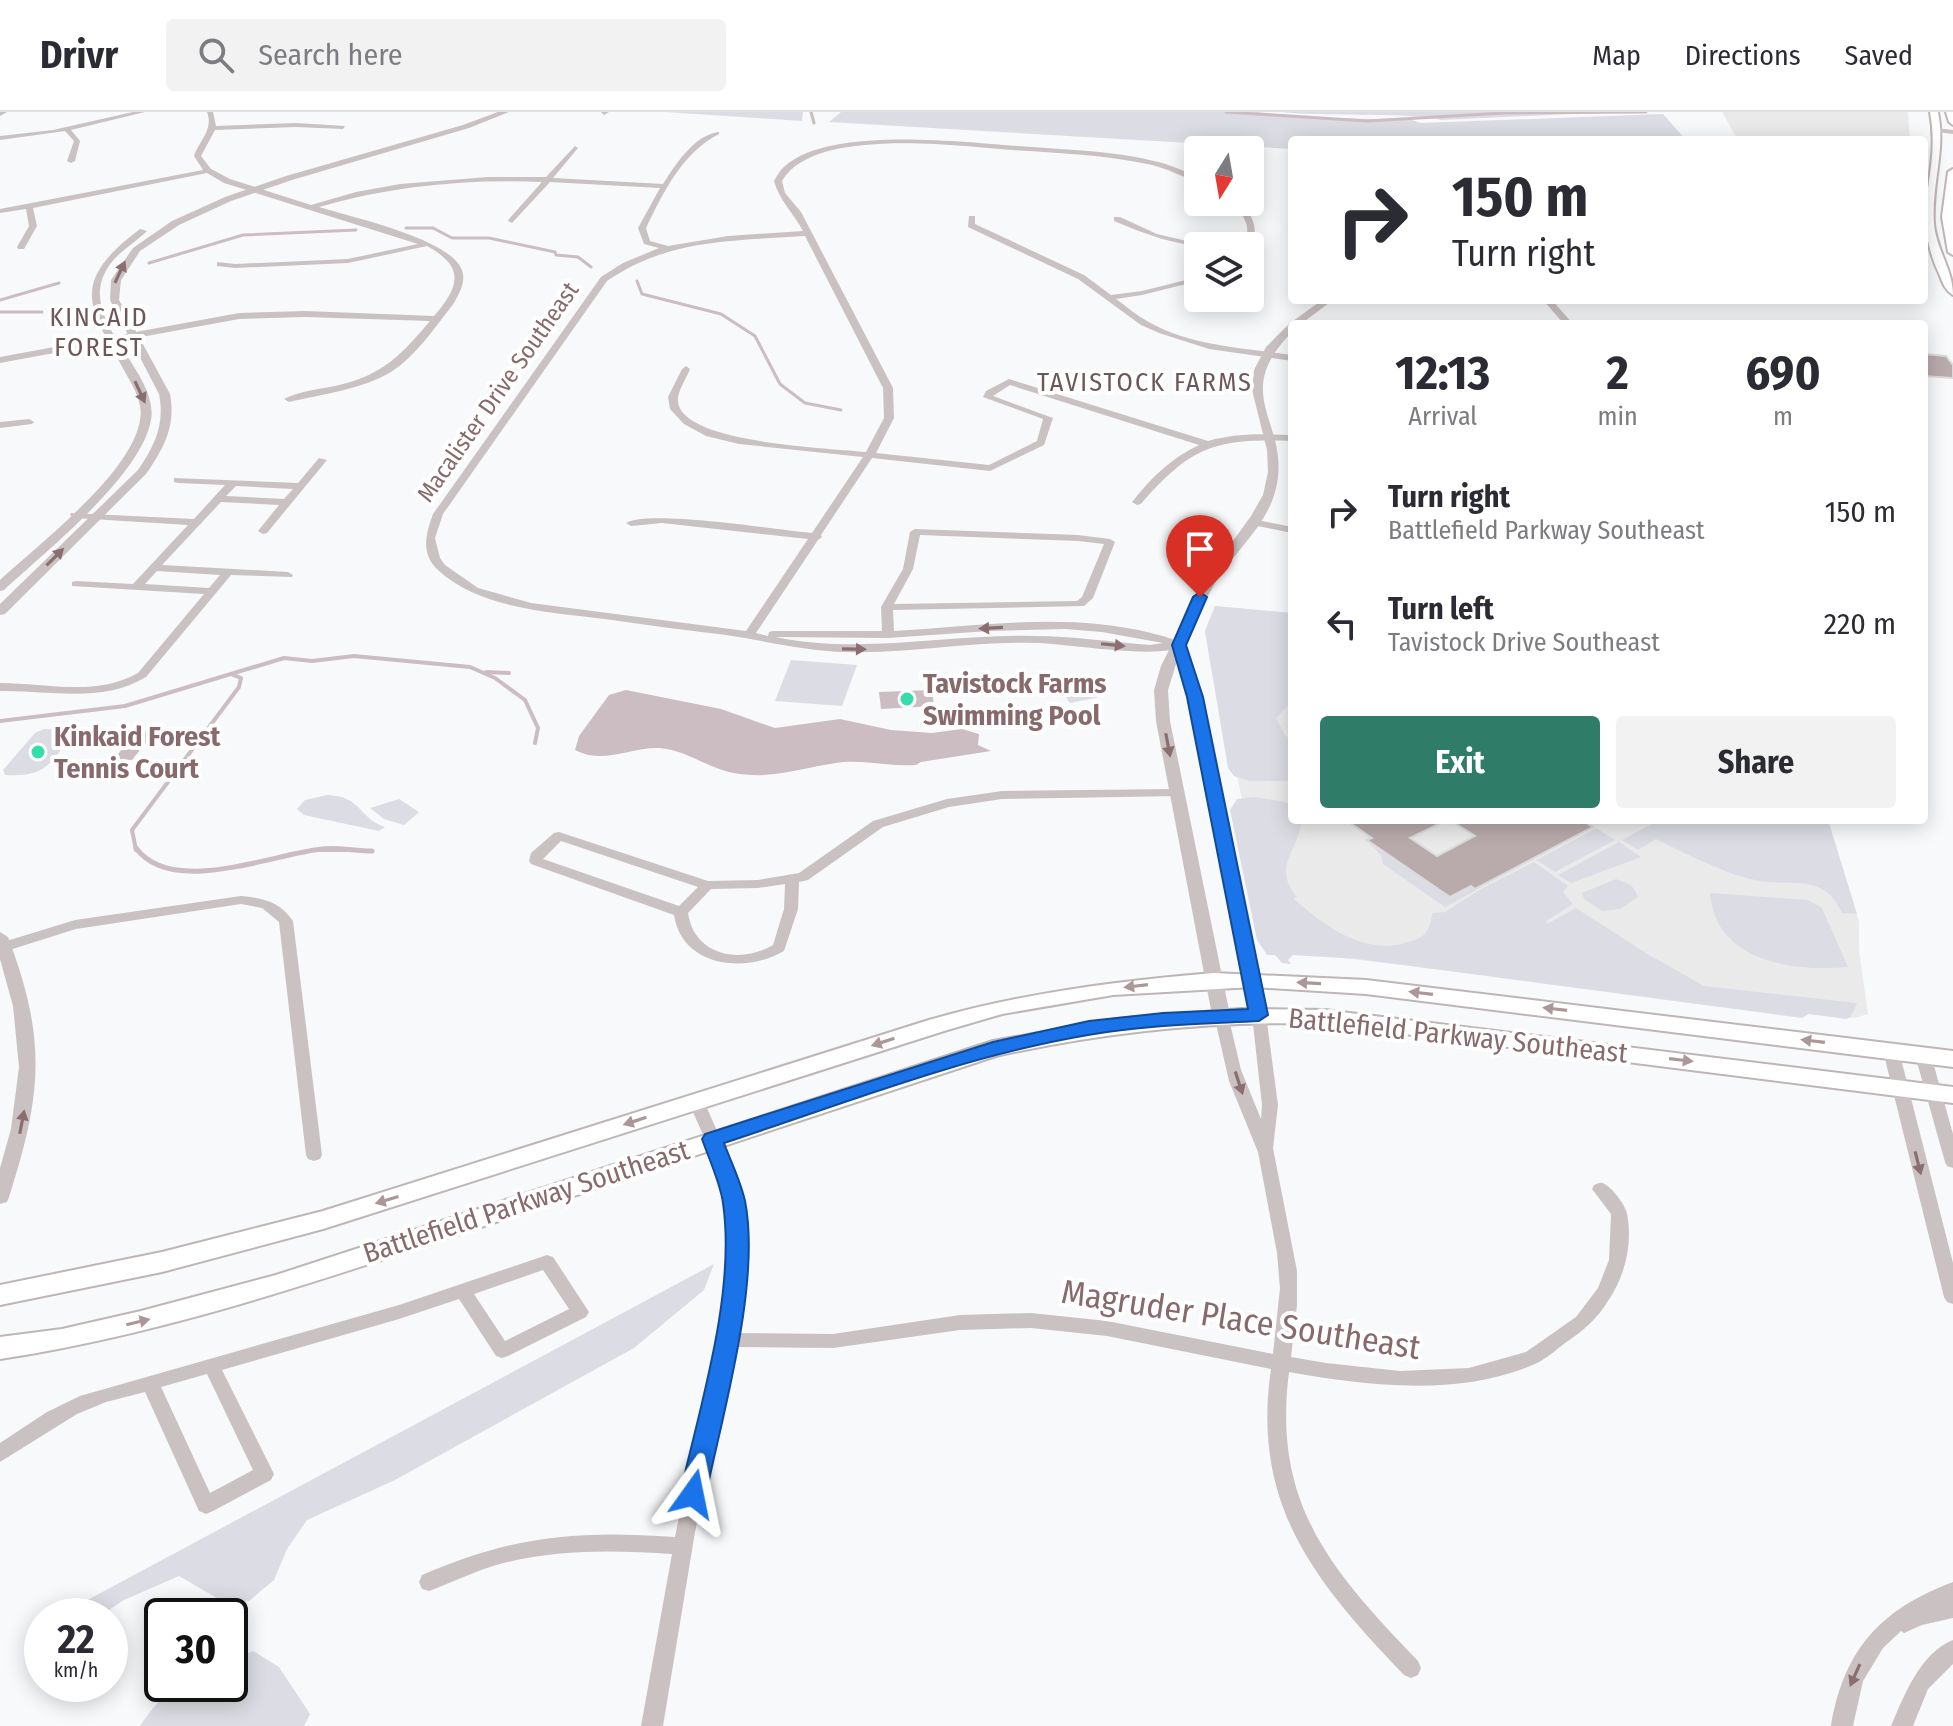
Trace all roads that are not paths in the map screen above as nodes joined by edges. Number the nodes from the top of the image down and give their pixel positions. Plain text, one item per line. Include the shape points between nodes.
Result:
1 (142, 112) edge
2 (210, 112) edge
3 (489, 112) edge
4 (505, 112) edge
5 (1934, 112) edge
6 (1950, 112) edge
7 (1953, 122) edge
8 (343, 127) dead end
9 (213, 128) junction
10 (67, 129) junction
11 (717, 133) dead end
12 (1939, 133) junction
13 (1953, 134) edge
14 (0, 138) edge
15 (575, 148) dead end
16 (71, 161) dead end
17 (208, 171) junction
18 (1953, 172) edge
19 (1184, 174) edge
20 (546, 181) junction
21 (666, 186) junction
22 (247, 187) junction
23 (29, 207) junction
24 (312, 207) junction
25 (0, 211) edge
26 (1928, 213) edge
27 (972, 218) dead end
28 (1117, 219) dead end
29 (512, 221) dead end
30 (1928, 230) edge
31 (808, 233) junction
32 (1184, 242) edge
33 (428, 244) junction
34 (21, 247) dead end
35 (667, 248) junction
36 (1953, 252) edge
37 (220, 264) dead end
38 (1184, 282) edge
39 (1953, 292) edge
40 (1112, 297) junction
41 (1322, 304) edge
42 (1551, 304) edge
43 (436, 319) junction
44 (1300, 320) edge
45 (1565, 320) edge
46 (1288, 331) edge
47 (131, 334) junction
48 (110, 339) junction
49 (1267, 354) junction
50 (1288, 357) edge
51 (0, 360) edge
52 (686, 369) dead end
53 (289, 399) dead end
54 (29, 422) dead end
55 (0, 425) edge
56 (1268, 438) junction
57 (1288, 438) edge
58 (1207, 444) junction
59 (870, 454) junction
60 (322, 460) dead end
61 (178, 480) dead end
62 (233, 483) junction
63 (301, 486) junction
64 (218, 499) junction
65 (287, 502) junction
66 (1137, 502) dead end
67 (75, 515) junction
68 (96, 517) junction
69 (197, 522) junction
70 (1252, 522) junction
71 (631, 523) dead end
72 (1288, 529) edge
73 (263, 531) dead end
74 (817, 537) junction
75 (154, 568) junction
76 (228, 572) junction
77 (288, 575) dead end
78 (76, 584) dead end
79 (0, 587) edge
80 (136, 587) junction
81 (212, 591) junction
82 (1033, 606) junction
83 (887, 607) junction
84 (0, 611) edge
85 (1029, 626) junction
86 (749, 635) junction
87 (888, 635) junction
88 (1179, 645) junction
89 (0, 687) edge
90 (1176, 793) junction
91 (792, 880) junction
92 (707, 885) junction
93 (681, 912) junction
94 (1, 944) edge
95 (1214, 980) junction
96 (1253, 980) junction
97 (1221, 1015) junction
98 (1259, 1015) junction
99 (1891, 1051) junction
100 (1923, 1055) junction
101 (1953, 1059) edge
102 (1898, 1088) junction
103 (1943, 1094) edge
104 (696, 1101) junction
105 (712, 1139) junction
106 (1265, 1150) junction
107 (314, 1155) dead end
108 (1953, 1162) edge
109 (1600, 1189) dead end
110 (0, 1197) edge
111 (463, 1291) junction
112 (1952, 1294) edge
113 (0, 1295) edge
114 (727, 1340) junction
115 (0, 1348) edge
116 (1282, 1362) junction
117 (212, 1367) junction
118 (150, 1383) junction
119 (0, 1454) edge
120 (682, 1546) junction
121 (429, 1582) dead end
122 (1953, 1591) edge
123 (1953, 1609) edge
124 (1884, 1632) junction
125 (1953, 1650) edge
126 (1411, 1668) dead end
127 (652, 1726) edge
128 (1842, 1726) edge
129 (1902, 1726) edge

1 - 10 street
2 - 9 street
3 - 22 street
4 - 22 street via 442,136
5 - 12 main road
6 - 7 main road
8 - 9 street
9 - 17 street via 198,150
10 - 14 street
10 - 16 street via 77,141
11 - 21 street via 702,138
12 - 13 street
12 - 26 main road
15 - 20 street
17 - 22 street
17 - 23 street
18 - 36 main road via 1947,226
19 - 31 street via 1158,164 1094,153 929,141 863,143 809,155 780,175 781,193
20 - 21 street
20 - 24 street via 410,182
20 - 29 street
21 - 35 street via 642,228 647,242
22 - 24 street
47 -> 22 street via 113,295 120,267 131,253 184,217
22 - 48 street via 202,200 153,224 107,262 96,282 94,301
23 - 25 street
23 - 34 street via 33,226
24 - 33 street
27 - 40 street via 971,225
28 - 32 street
30 - 39 main road
31 - 35 street, Macalister Drive Southeast
31 - 59 street via 888,388 889,418
33 - 37 street via 348,261
33 - 43 street via 453,261 460,276 457,293
35 - 86 street, Macalister Drive Southeast via 634,259 604,279 438,514 431,548 450,576 501,600
38 - 40 street
40 - 49 street via 1162,331 1209,346
41 - 44 street
42 - 45 street
43 - 47 street via 262,315
43 - 53 street via 387,370 356,384
46 - 49 street
47 - 48 street
47 - 68 street via 166,394 167,429 142,472
48 - 51 street
48 -> 67 street via 144,396 146,423 133,454
49 - 50 street
49 - 56 street via 1256,394
52 - 59 street via 673,402 679,416 697,428 739,441
54 - 55 street
56 - 57 street
56 - 58 street
56 - 70 street via 1274,460 1270,493
58 - 59 street via 1009,382 988,397 1048,418 1041,443 1001,465
58 - 66 street via 1183,454
59 - 74 street
60 - 63 street
61 - 62 street
62 - 63 street
62 - 64 street
63 - 65 street
64 - 65 street
64 - 69 street
65 - 73 street
67 - 68 street
67 - 79 street
68 - 69 street
84 -> 68 street
69 - 75 street
70 - 72 street
70 - 88 street via 1196,603
71 - 74 street via 662,520
74 - 86 street
75 - 76 street
75 - 80 street
76 - 77 street
76 - 81 street
78 - 80 street
80 - 81 street
81 - 89 street via 142,675 127,685 107,690
82 - 83 street
82 - 83 street via 1085,601 1110,542 915,532 908,569
82 - 85 street
83 - 87 street
85 -> 87 street, Macalister Drive Southeast
85 - 88 street, Macalister Drive Southeast via 1155,637
86 - 87 street, Macalister Drive Southeast
86 -> 88 street, Macalister Drive Southeast via 848,649 1033,639 1150,648
88 -> 90 street via 1160,685
88 - 96 street via 1195,697
90 - 91 street via 1002,795 928,807 878,824 820,868
90 - 95 street
91 - 92 street
91 - 93 street via 783,939 779,948 760,959 733,961 713,954 686,933
92 - 93 street
92 - 93 street via 559,836 536,856 536,861
94 - 107 street via 75,925 241,900 277,908 286,921
110 -> 94 street via 18,1141 30,1049 21,997
95 - 96 main road, Battlefield Parkway Southeast
95 - 97 street
95 -> 104 main road, Battlefield Parkway Southeast via 1125,987 1002,1007
96 - 98 street
99 -> 96 main road, Battlefield Parkway Southeast via 1366,987
97 - 98 main road, Battlefield Parkway Southeast
97 - 105 main road, Battlefield Parkway Southeast via 1089,1028 993,1049
97 -> 106 street
98 -> 102 main road, Battlefield Parkway Southeast via 1369,1021
98 - 106 street via 1270,1105
99 - 100 main road, Battlefield Parkway Southeast
99 - 102 street
100 - 101 main road, Battlefield Parkway Southeast
100 - 103 street
102 - 103 main road, Battlefield Parkway Southeast
102 -> 112 street
103 - 108 street
104 - 105 street
104 -> 113 main road, Battlefield Parkway Southeast via 323,1220 162,1262
105 - 114 street via 736,1215 736,1283
115 -> 105 main road, Battlefield Parkway Southeast via 215,1303
106 - 116 street via 1289,1285
109 - 116 street, Magruder Place Southeast via 1619,1212 1618,1262 1594,1309 1547,1349 1516,1364 1445,1380 1370,1377
111 - 111 street via 502,1351 580,1312 547,1262
111 - 117 street
114 - 116 street, Magruder Place Southeast via 848,1340 933,1325 1016,1319 1084,1325
114 - 120 street
116 - 126 street via 1275,1435 1288,1502 1327,1576
117 - 118 street
117 - 118 street via 264,1474 206,1505
118 - 119 street via 74,1405
120 - 121 street via 606,1541 541,1545 461,1567
120 - 127 street
122 - 124 street via 1915,1607
123 - 124 street
124 -> 128 street via 1853,1676
125 - 129 street via 1921,1682

